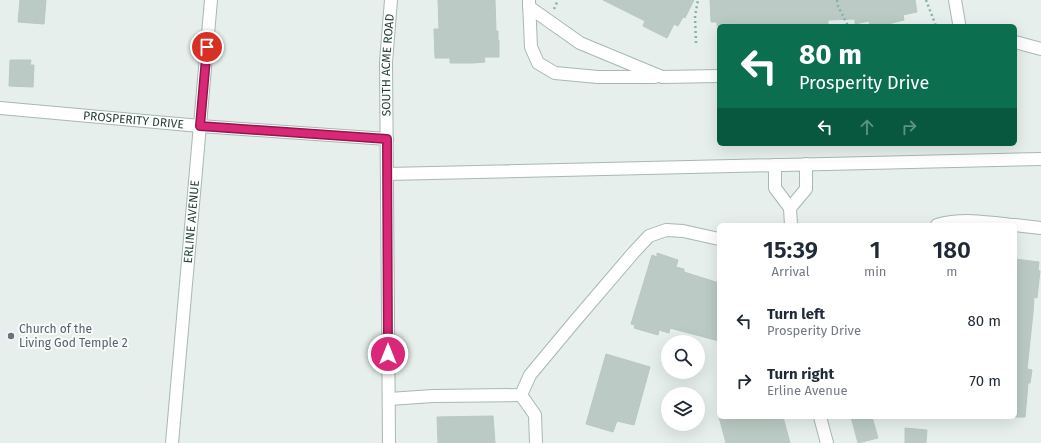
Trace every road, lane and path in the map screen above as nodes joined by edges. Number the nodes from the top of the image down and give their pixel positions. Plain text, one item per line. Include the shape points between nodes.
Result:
1 (211, 0) edge
2 (391, 0) edge
3 (698, 0) edge
4 (837, 0) edge
5 (926, 0) edge
6 (955, 0) edge
7 (529, 4) edge
8 (847, 24) edge
9 (935, 24) edge
10 (960, 24) edge
11 (696, 43) dead end
12 (1017, 43) edge
13 (1041, 49) edge
14 (717, 76) edge
15 (662, 77) junction
16 (0, 108) edge
17 (200, 126) junction
18 (387, 139) junction
19 (1041, 158) edge
20 (775, 164) junction
21 (806, 164) junction
22 (388, 174) junction
23 (790, 208) junction
24 (791, 223) edge
25 (952, 223) edge
26 (996, 223) edge
27 (1017, 225) edge
28 (1041, 228) edge
29 (717, 239) edge
30 (521, 395) junction
31 (389, 399) junction
32 (821, 419) edge
33 (172, 443) edge
34 (389, 443) edge
35 (536, 443) edge
36 (827, 443) edge

1 - 17 street, ERLINE AVENUE
2 - 18 street, SOUTH ACME ROAD via 386,62
3 - 11 path via 695,16
4 - 8 path
5 - 9 path
6 - 10 street
7 - 15 street via 580,43
7 - 15 street via 531,47 538,63 555,73 598,77
12 - 13 street
14 - 15 street
16 - 17 street, PROSPERITY DRIVE
17 - 18 street, PROSPERITY DRIVE
17 - 33 street, ERLINE AVENUE
18 - 22 street, SOUTH ACME ROAD
19 - 21 street
20 - 21 street
20 - 22 street
20 - 23 street via 775,188
21 - 23 street via 806,189
22 - 31 street, SOUTH ACME ROAD
23 - 24 street
25 - 26 street
27 - 28 street
29 - 30 street via 666,230 649,236 530,375
30 - 31 street
30 - 35 street via 535,414
31 - 34 street, SOUTH ACME ROAD
32 - 36 street

